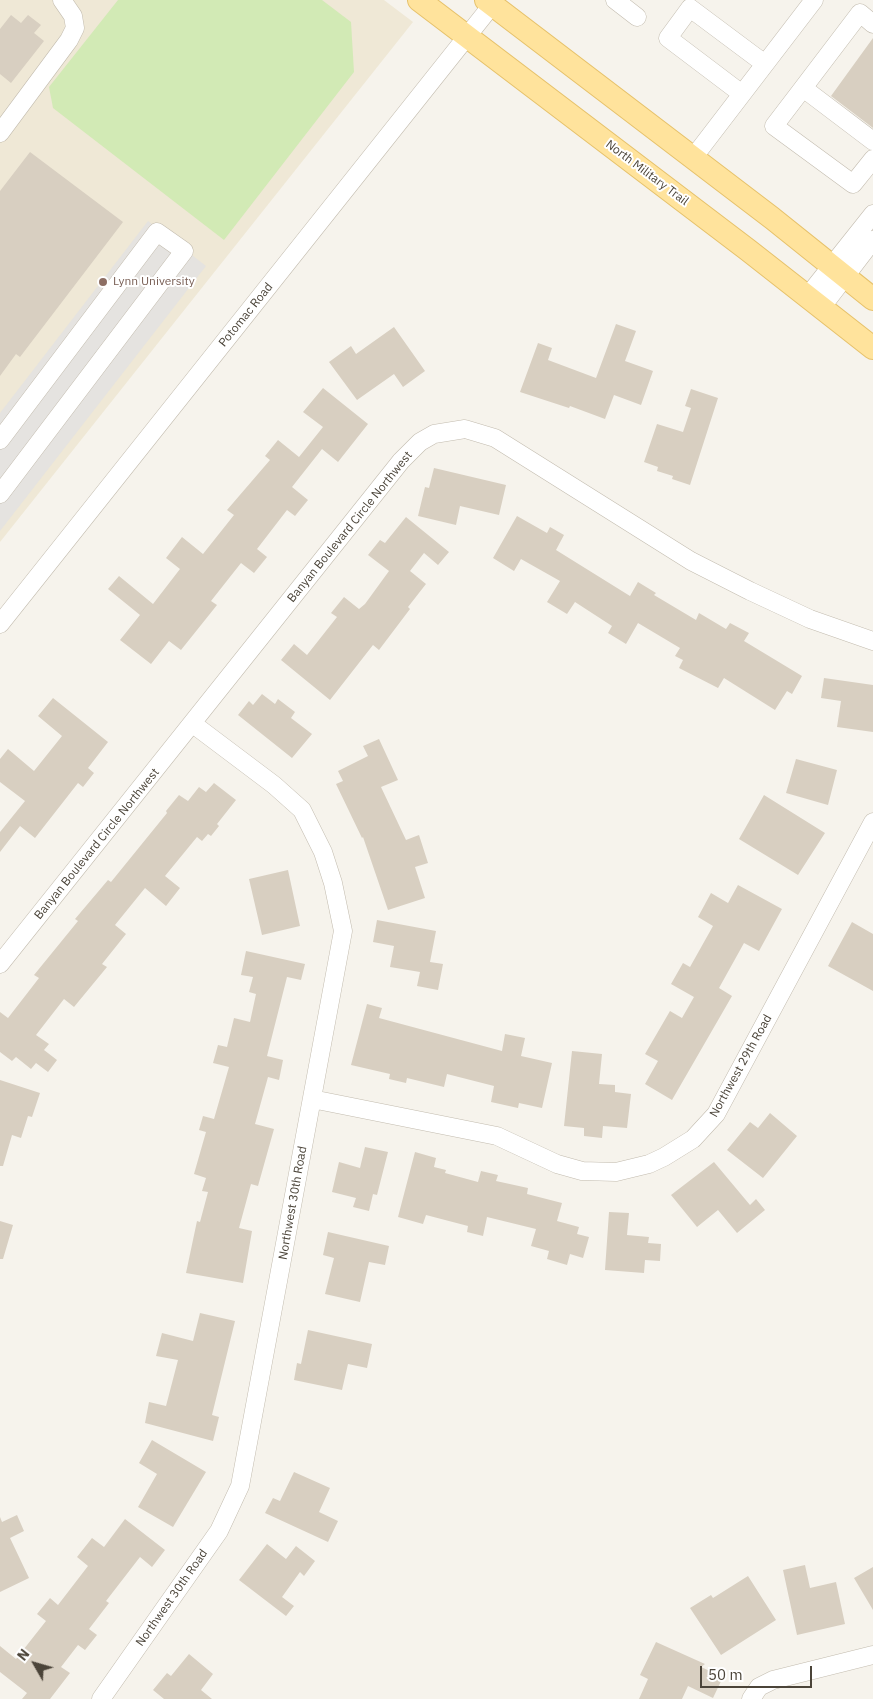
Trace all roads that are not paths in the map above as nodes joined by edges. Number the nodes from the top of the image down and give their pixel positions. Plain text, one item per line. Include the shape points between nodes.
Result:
1 (62, 0) edge
2 (419, 0) edge
3 (615, 0) edge
4 (814, 0) edge
5 (489, 2) edge
6 (637, 16) dead end
7 (873, 24) edge
8 (467, 37) junction
9 (765, 64) junction
10 (803, 88) junction
11 (742, 94) junction
12 (0, 133) edge
13 (873, 141) edge
14 (694, 158) junction
15 (873, 159) edge
16 (873, 214) edge
17 (873, 240) edge
18 (839, 272) junction
19 (873, 299) edge
20 (814, 302) junction
21 (873, 348) edge
22 (0, 440) edge
23 (0, 494) edge
24 (2, 617) edge
25 (873, 641) edge
26 (194, 724) junction
27 (873, 822) edge
28 (0, 964) edge
29 (312, 1099) junction
30 (873, 1655) edge
31 (101, 1699) edge
32 (751, 1699) edge

1 - 12 street via 73,16 75,28
2 - 8 main road, North Military Trail
3 - 6 street
4 - 9 street
5 - 8 street, Potomac Road
5 - 14 main road
7 - 10 street via 860,13
8 - 20 main road, North Military Trail
8 - 24 street, Potomac Road
9 - 11 street
9 - 11 street via 690,8 668,38
10 - 13 street
10 - 15 street via 774,126 853,184
11 - 14 street
14 - 18 main road
16 - 18 street
17 - 18 street
18 - 19 main road
18 - 20 street
20 - 21 main road, North Military Trail
22 - 23 street via 157,232 184,251
25 - 26 street, Banyan Boulevard Circle Northwest via 810,619 691,561 495,438 476,431 452,430 434,434 420,442 401,461
26 - 28 street, Banyan Boulevard Circle Northwest
26 - 29 street, Northwest 30th Road via 302,810 323,852 333,883 343,931
27 - 29 street, Northwest 29th Road via 716,1114 693,1139 664,1158 616,1172 582,1172 497,1136
29 - 31 street, Northwest 30th Road via 240,1486 219,1531
30 - 32 street via 773,1680 759,1687

